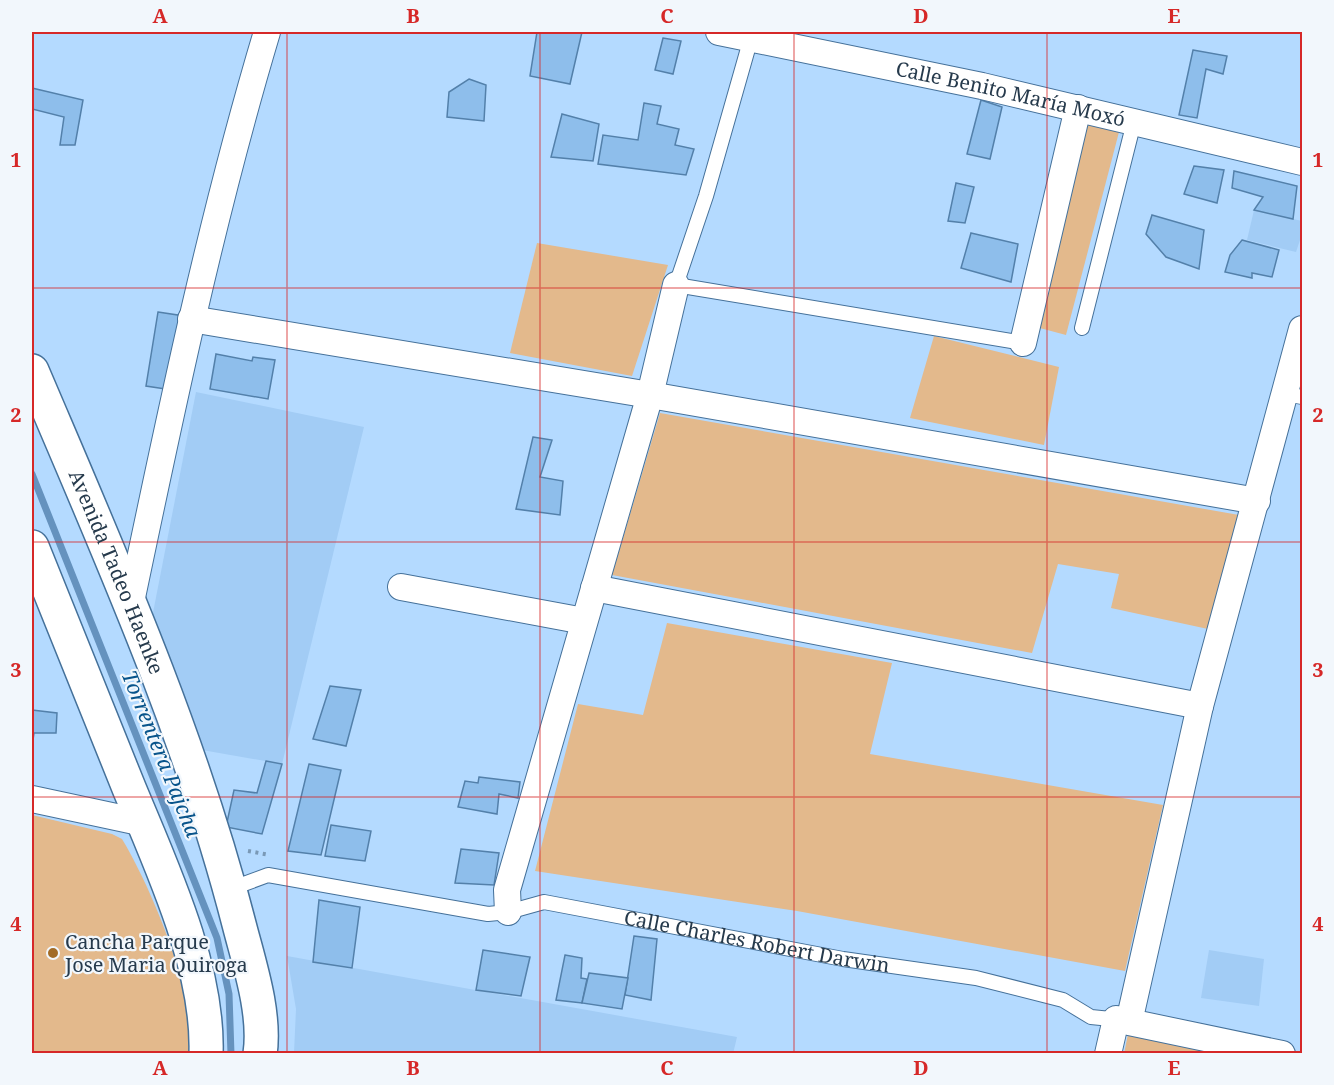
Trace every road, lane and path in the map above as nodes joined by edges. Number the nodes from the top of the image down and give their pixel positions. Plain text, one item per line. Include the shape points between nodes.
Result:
1 (267, 32) edge
2 (719, 32) edge
3 (751, 38) junction
4 (1078, 108) junction
5 (1134, 122) junction
6 (1302, 162) edge
7 (676, 285) junction
8 (191, 319) junction
9 (1082, 328) dead end
10 (1302, 328) edge
11 (1023, 343) joint
12 (32, 371) edge
13 (650, 395) junction
14 (1294, 395) edge
15 (1257, 501) junction
16 (32, 548) edge
17 (401, 587) dead end
18 (594, 588) junction
19 (131, 602) junction
20 (584, 621) junction
21 (1200, 706) junction
22 (32, 799) edge
23 (144, 823) junction
24 (230, 889) junction
25 (508, 912) junction
26 (1122, 1020) junction
27 (1251, 1050) edge
28 (206, 1053) edge
29 (260, 1053) edge
30 (1108, 1053) edge
31 (1282, 1053) edge

1 - 8 street via 242,114
2 - 3 street, Calle Benito María Moxó
3 - 4 street, Calle Benito María Moxó
3 - 7 lane
4 - 5 street, Calle Benito María Moxó
4 - 11 street
5 - 6 street, Calle Benito María Moxó
5 - 9 lane
7 - 11 lane
7 - 13 street
8 - 13 street
8 - 19 street
10 - 14 street
12 - 19 main road, Avenida Tadeo Haenke
13 - 15 street
13 - 18 street
14 - 15 street
15 - 21 street
16 - 23 main road
17 - 20 street
18 - 20 street
18 - 21 street
19 - 24 main road, Avenida Tadeo Haenke via 216,837
20 - 25 street via 507,890
21 - 26 street
22 - 23 street
23 - 28 main road via 194,960 207,1021
24 - 25 lane, Calle Charles Robert Darwin via 268,875 488,914
24 - 29 main road, Avenida Tadeo Haenke via 255,988
25 - 26 lane, Calle Charles Robert Darwin via 544,902 843,959 976,978 1063,1000 1091,1017
26 - 27 street, Calle Charles Robert Darwin
26 - 30 street
27 - 31 street, Calle Charles Robert Darwin

